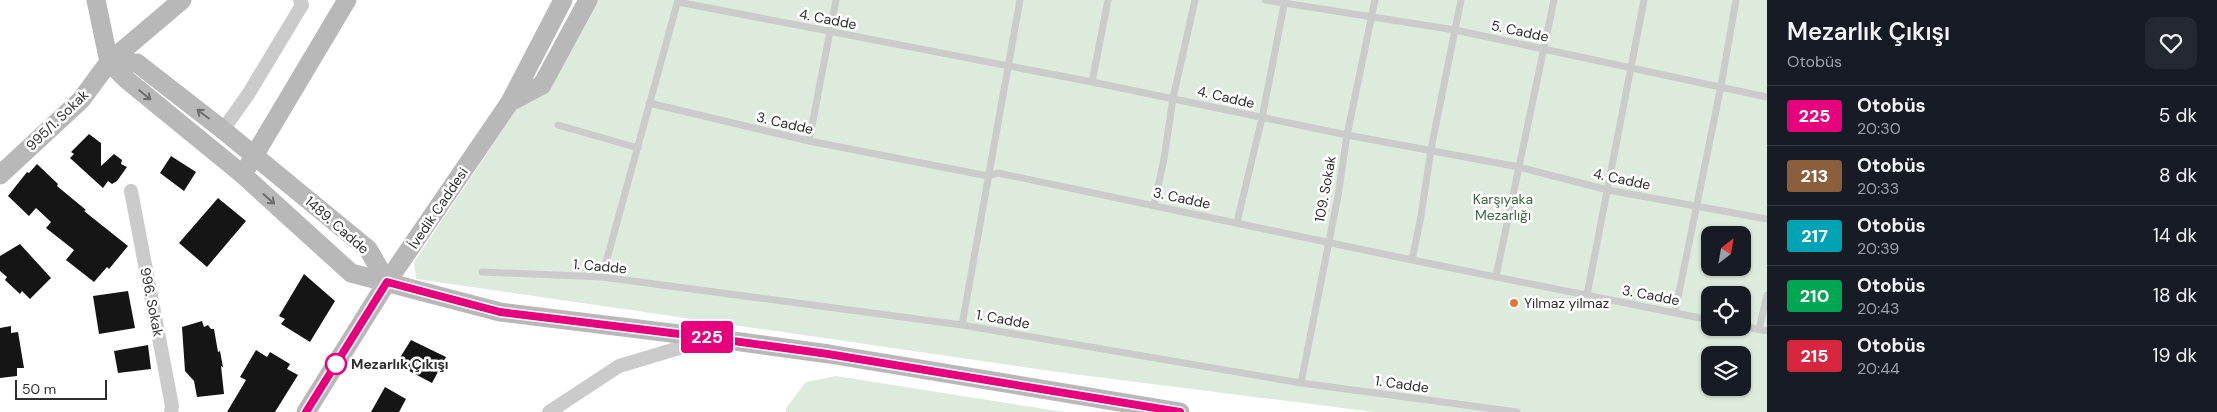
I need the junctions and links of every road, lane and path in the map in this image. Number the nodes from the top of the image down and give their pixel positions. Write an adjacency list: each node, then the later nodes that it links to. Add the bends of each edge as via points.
1 (96, 0): 23 (street)
2 (182, 0): 23 (street, 995/1. Sokak)
3 (300, 0): 34 (street, via 302,5)
4 (347, 0): 39 (street)
5 (563, 0): 30 (street, İvedik Caddesi)
6 (588, 0): 30 (street, via 542,86)
7 (836, 0): 21 (lane)
8 (1020, 0): 24 (lane)
9 (1108, 0): 26 (lane)
10 (1195, 0): 29 (lane)
11 (1265, 0): 18 (lane, 5. Cadde)
12 (1375, 0): 19 (lane, 109. Sokak)
13 (1461, 0): 20 (lane)
14 (1554, 0): 22 (lane)
15 (1644, 0): 25 (lane)
16 (1736, 0): 27 (lane)
17 (678, 1): 21 (lane, 4. Cadde); 31 (lane)
18 (1285, 2): 19 (lane, 5. Cadde); 32 (lane)
19 (1372, 16): 20 (lane, 5. Cadde); 35 (lane, 109. Sokak)
20 (1455, 30): 22 (lane, 5. Cadde); 38 (lane)
21 (830, 33): 24 (lane, 4. Cadde); 36 (lane)
22 (1545, 50): 25 (lane, 5. Cadde); 40 (lane)
23 (109, 62): 34 (street, 1489. Cadde, one-way to 23, via 137,63); 41 (street, 995/1. Sokak, via 81,100); 42 (street, 1489. Cadde, one-way to 42)
24 (1007, 66): 26 (lane, 4. Cadde); 43 (lane)
25 (1632, 66): 27 (lane, 5. Cadde); 44 (lane)
26 (1092, 82): 29 (lane, 4. Cadde)
27 (1721, 86): 28 (lane, 5. Cadde); 47 (lane)
28 (1767, 96)
29 (1173, 98): 32 (lane, 4. Cadde); 46 (lane)
30 (510, 102): 55 (street, İvedik Caddesi)
31 (649, 103): 36 (lane, 3. Cadde); 37 (lane)
32 (1262, 118): 35 (lane, 4. Cadde); 49 (lane)
33 (558, 125): 37 (lane)
34 (223, 130): 39 (street, 1489. Cadde)
35 (1347, 135): 38 (lane, 4. Cadde); 50 (lane, 109. Sokak)
36 (809, 141): 43 (lane, 3. Cadde)
37 (638, 148): 54 (lane)
38 (1431, 149): 40 (lane, 4. Cadde); 51 (lane)
39 (255, 156): 42 (street); 55 (street, 1489. Cadde, via 368,249)
40 (1519, 167): 44 (lane, 4. Cadde); 53 (lane)
41 (0, 174)
42 (242, 174): 55 (street, 1489. Cadde, one-way to 55, via 351,273)
43 (988, 176): 46 (lane, 3. Cadde, via 998,173); 60 (lane)
44 (1608, 190): 47 (lane, 4. Cadde); 56 (lane)
45 (131, 191): 67 (street, 996. Sokak)
46 (1154, 205): 49 (lane, 3. Cadde)
47 (1698, 207): 48 (lane, 4. Cadde); 58 (lane)
48 (1767, 219)
49 (1237, 222): 50 (lane, 3. Cadde)
50 (1328, 242): 51 (lane, 3. Cadde); 65 (lane, 109. Sokak)
51 (1412, 260): 53 (lane, 3. Cadde)
52 (482, 272): 54 (lane, 1. Cadde)
53 (1496, 276): 56 (lane, 3. Cadde)
54 (602, 277): 60 (lane, 1. Cadde)
55 (387, 282): 64 (street, via 500,312); 68 (street, İvedik Caddesi)
56 (1587, 295): 58 (lane, 3. Cadde)
57 (1767, 295): 62 (lane)
58 (1675, 312): 59 (lane, 3. Cadde)
59 (1701, 318)
60 (962, 325): 65 (lane, 1. Cadde)
61 (1751, 328): 62 (lane)
62 (1759, 330): 63 (lane)
63 (1767, 331)
64 (712, 338): 66 (street, via 619,366); 69 (street)
65 (1301, 382): 70 (lane, 1. Cadde)
66 (554, 410)
67 (171, 412)
68 (306, 412)
69 (1180, 412)
70 (1517, 412)

